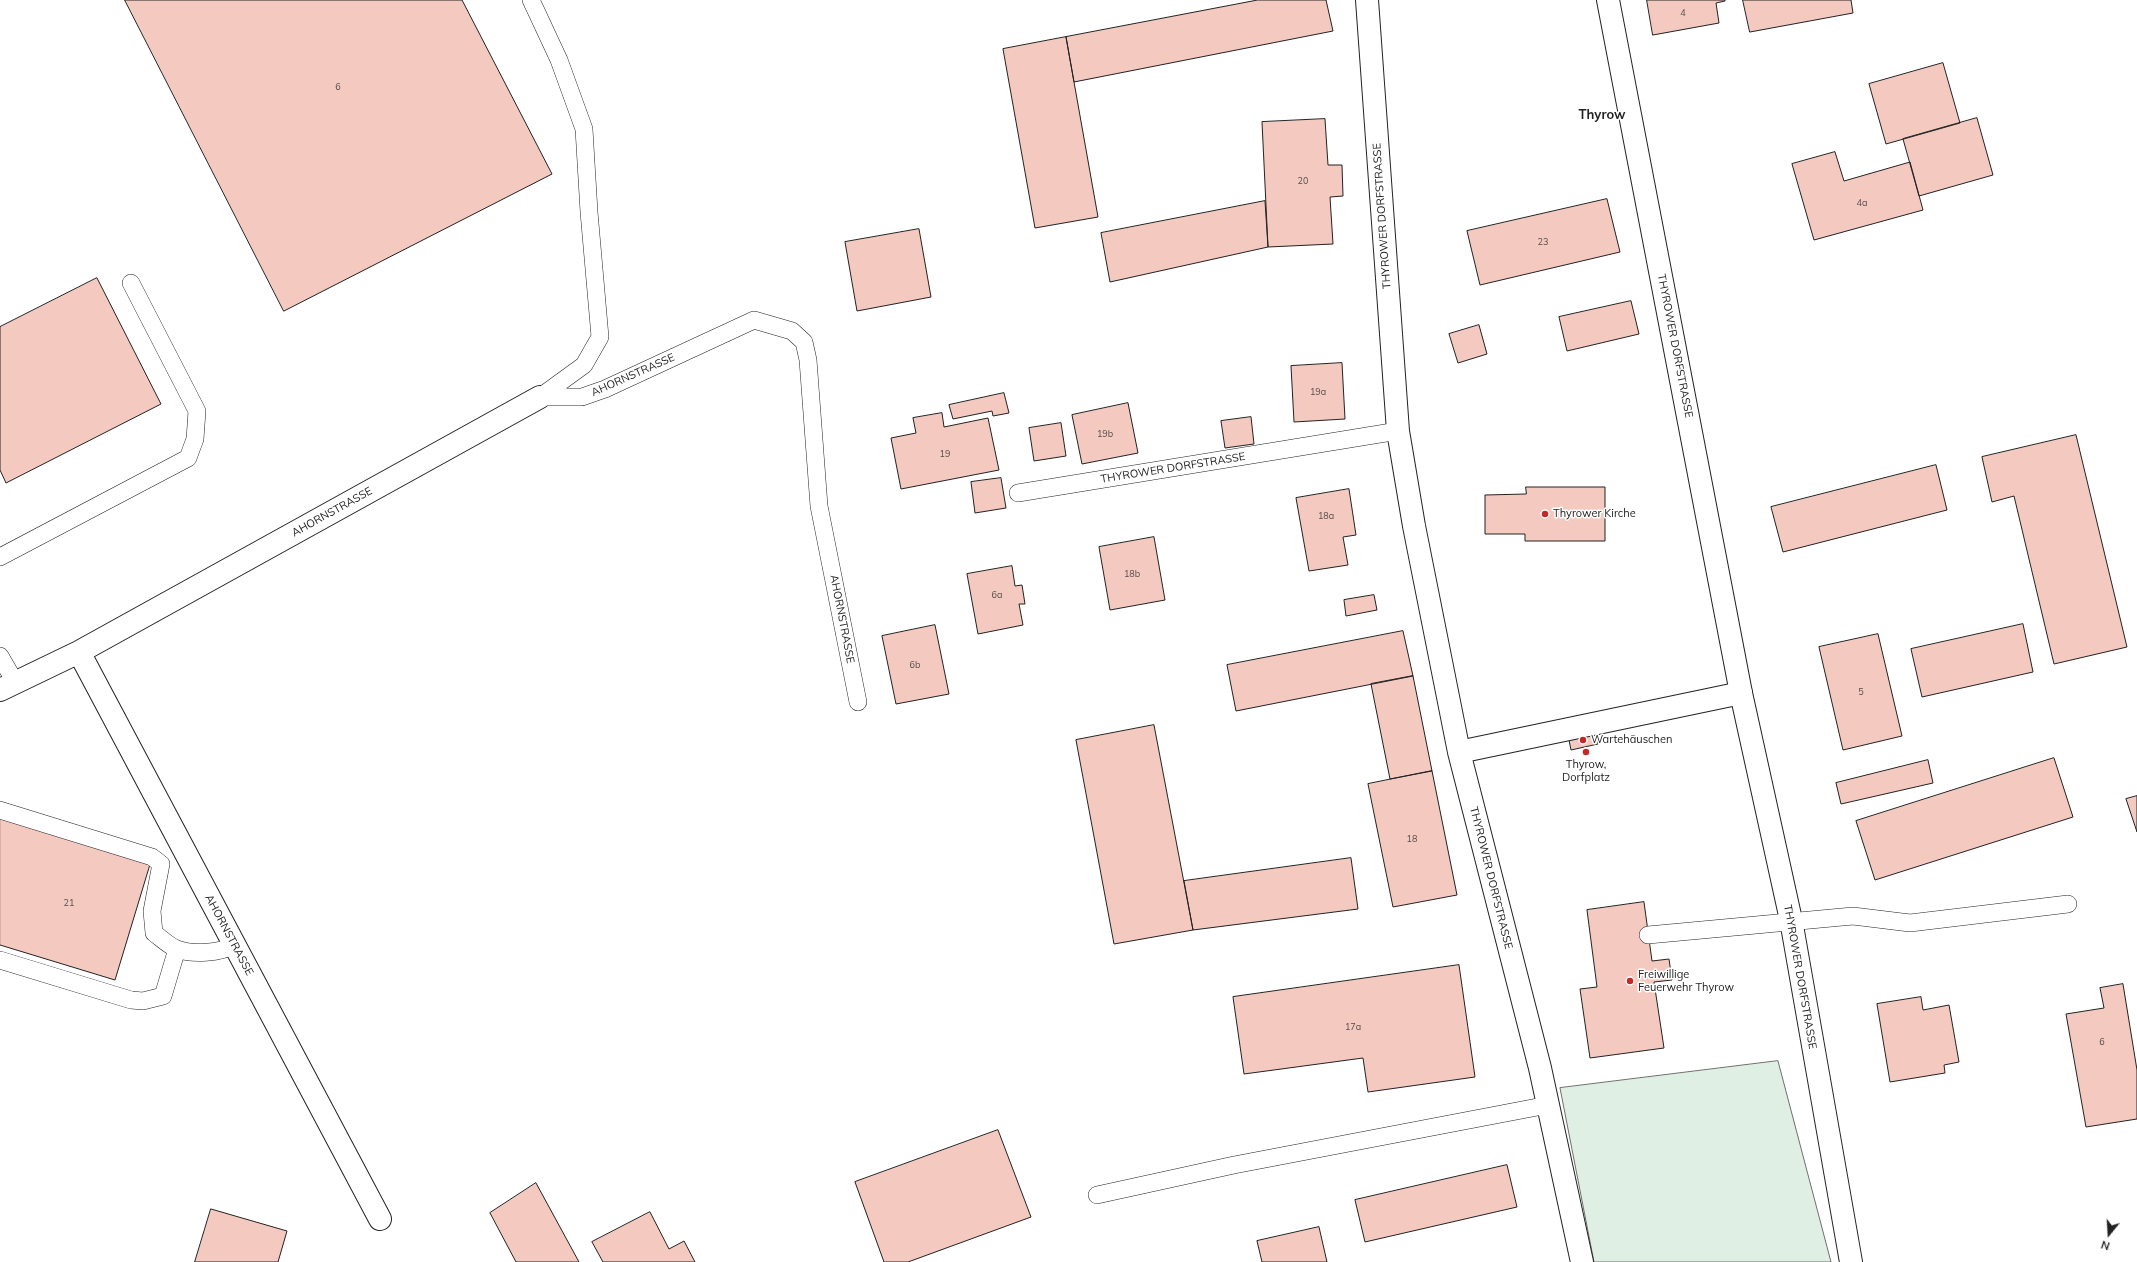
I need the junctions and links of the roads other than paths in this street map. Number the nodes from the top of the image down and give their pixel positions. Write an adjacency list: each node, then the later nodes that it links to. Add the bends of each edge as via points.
1 (531, 0): 5 (lane, via 559,60 584,129 600,337 584,365)
2 (1367, 0): 6 (street, THYROWER DORFSTRASSE)
3 (1608, 0): 12 (street, THYROWER DORFSTRASSE)
4 (131, 283): 8 (lane, via 197,411 195,439 188,458)
5 (540, 397): 9 (street, AHORNSTRASSE); 13 (lane, AHORNSTRASSE, via 582,397 605,389 754,320 792,331 804,342 808,360 819,506)
6 (1398, 431): 7 (lane, THYROWER DORFSTRASSE); 14 (street, THYROWER DORFSTRASSE, via 1414,526)
7 (1018, 493)
8 (0, 557)
9 (79, 652): 11 (street, AHORNSTRASSE); 19 (street, AHORNSTRASSE)
10 (0, 656): 11 (lane)
11 (8, 686)
12 (1741, 693): 14 (street); 17 (street, THYROWER DORFSTRASSE)
13 (858, 702)
14 (1459, 752): 22 (street, THYROWER DORFSTRASSE)
15 (0, 810): 20 (lane, via 152,857 161,864 152,911 154,933)
16 (2068, 904): 17 (lane, via 1910,923 1853,916)
17 (1791, 920): 18 (lane); 26 (street, THYROWER DORFSTRASSE)
18 (1648, 935)
19 (234, 945): 20 (lane, via 225,950 208,953); 24 (street, AHORNSTRASSE)
20 (177, 949): 21 (lane, via 163,996 143,1001 131,1000)
21 (0, 960)
22 (1548, 1105): 23 (lane, via 1234,1165); 25 (street, THYROWER DORFSTRASSE)
23 (1097, 1195)
24 (380, 1219)
25 (1582, 1262)
26 (1851, 1262)

